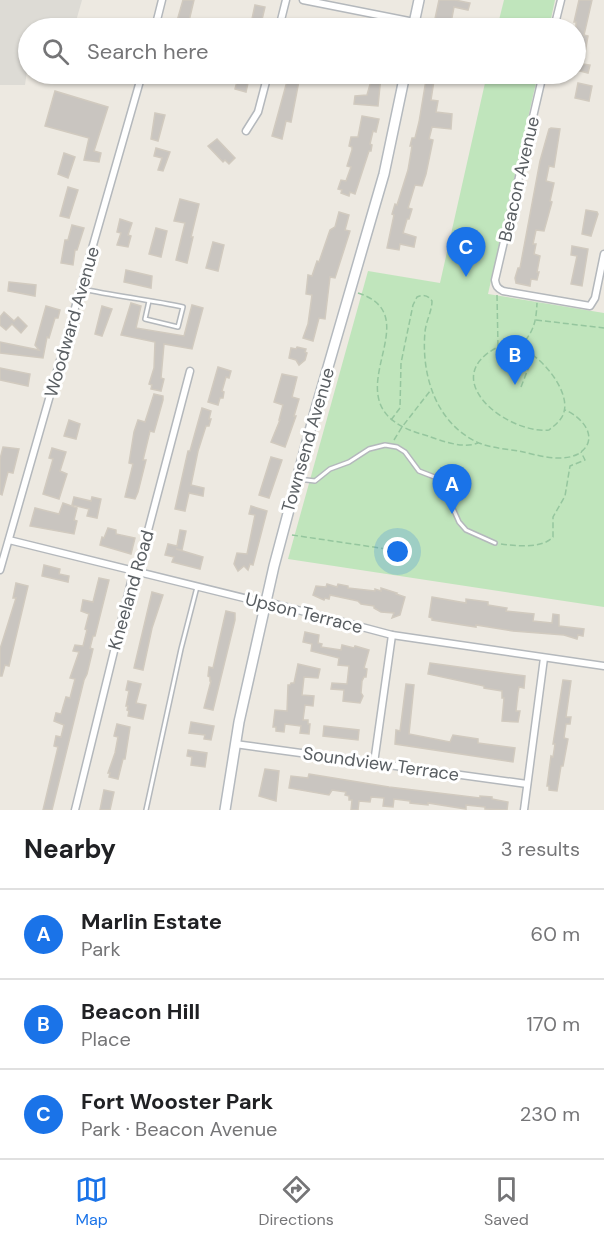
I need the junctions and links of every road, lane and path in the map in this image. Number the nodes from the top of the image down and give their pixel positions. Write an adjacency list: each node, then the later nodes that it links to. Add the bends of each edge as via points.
1 (162, 0): 6 (street)
2 (285, 0): 7 (street)
3 (303, 0): 8 (street)
4 (418, 0): 9 (main road)
5 (561, 0): 10 (street)
6 (158, 18)
7 (281, 18)
8 (383, 18)
9 (415, 18)
10 (556, 18)
11 (139, 84): 18 (street, Woodward Avenue)
12 (265, 84): 15 (street, via 258,112)
13 (403, 84): 19 (main road, Townsend Avenue, via 387,161)
14 (541, 84): 17 (street, Beacon Avenue)
15 (246, 131)
16 (604, 254): 20 (street, via 590,306)
17 (496, 287): 20 (street); 24 (path)
18 (82, 289): 21 (lane); 38 (street, Woodward Avenue)
19 (350, 291): 31 (path, via 372,300 387,316 377,382 380,404); 36 (main road, Townsend Avenue)
20 (537, 296): 22 (path)
21 (149, 301): 21 (lane, via 183,307 178,327 145,319)
22 (536, 320): 23 (path); 25 (path)
23 (604, 328)
24 (498, 347): 25 (path); 30 (path, via 476,368 474,385 490,410 516,423 544,430 555,425)
25 (520, 348): 26 (path)
26 (533, 355): 28 (path); 30 (path, via 552,374)
27 (190, 371): 42 (street, Kneeland Road)
28 (521, 387)
29 (431, 390): 31 (path, via 424,347 432,301 422,295 413,305 401,363 400,408); 32 (path); 33 (path, via 448,420)
30 (565, 410): 35 (path, via 575,414 586,427 588,439)
31 (391, 420): 32 (path)
32 (402, 427): 33 (path, via 456,444); 34 (path)
33 (478, 442): 35 (path, via 557,458)
34 (391, 445): 36 (lane, via 369,449 315,481); 39 (lane, via 405,452 419,471 437,478 466,530)
35 (581, 452): 39 (path, via 585,460 568,470 565,496 553,517 553,537 548,543)
36 (297, 478): 37 (main road, Townsend Avenue)
37 (282, 534): 40 (path); 44 (main road, Townsend Avenue)
38 (9, 540): 41 (street, Woodward Avenue); 42 (street, Upson Terrace)
39 (495, 543)
40 (407, 552)
41 (0, 570)
42 (135, 571): 43 (street, Upson Terrace); 51 (street, Kneeland Road)
43 (197, 586): 44 (street, Upson Terrace); 52 (lane)
44 (265, 603): 45 (street, Upson Terrace); 48 (main road, Townsend Avenue)
45 (392, 635): 46 (street, Upson Terrace); 49 (street)
46 (544, 658): 47 (street, Upson Terrace); 50 (street)
47 (604, 666)
48 (236, 744): 49 (street, Soundview Terrace); 53 (main road, Townsend Avenue)
49 (374, 763): 50 (street, Soundview Terrace)
50 (527, 784): 54 (street)
51 (75, 810)
52 (146, 810)
53 (225, 810)
54 (524, 810)

